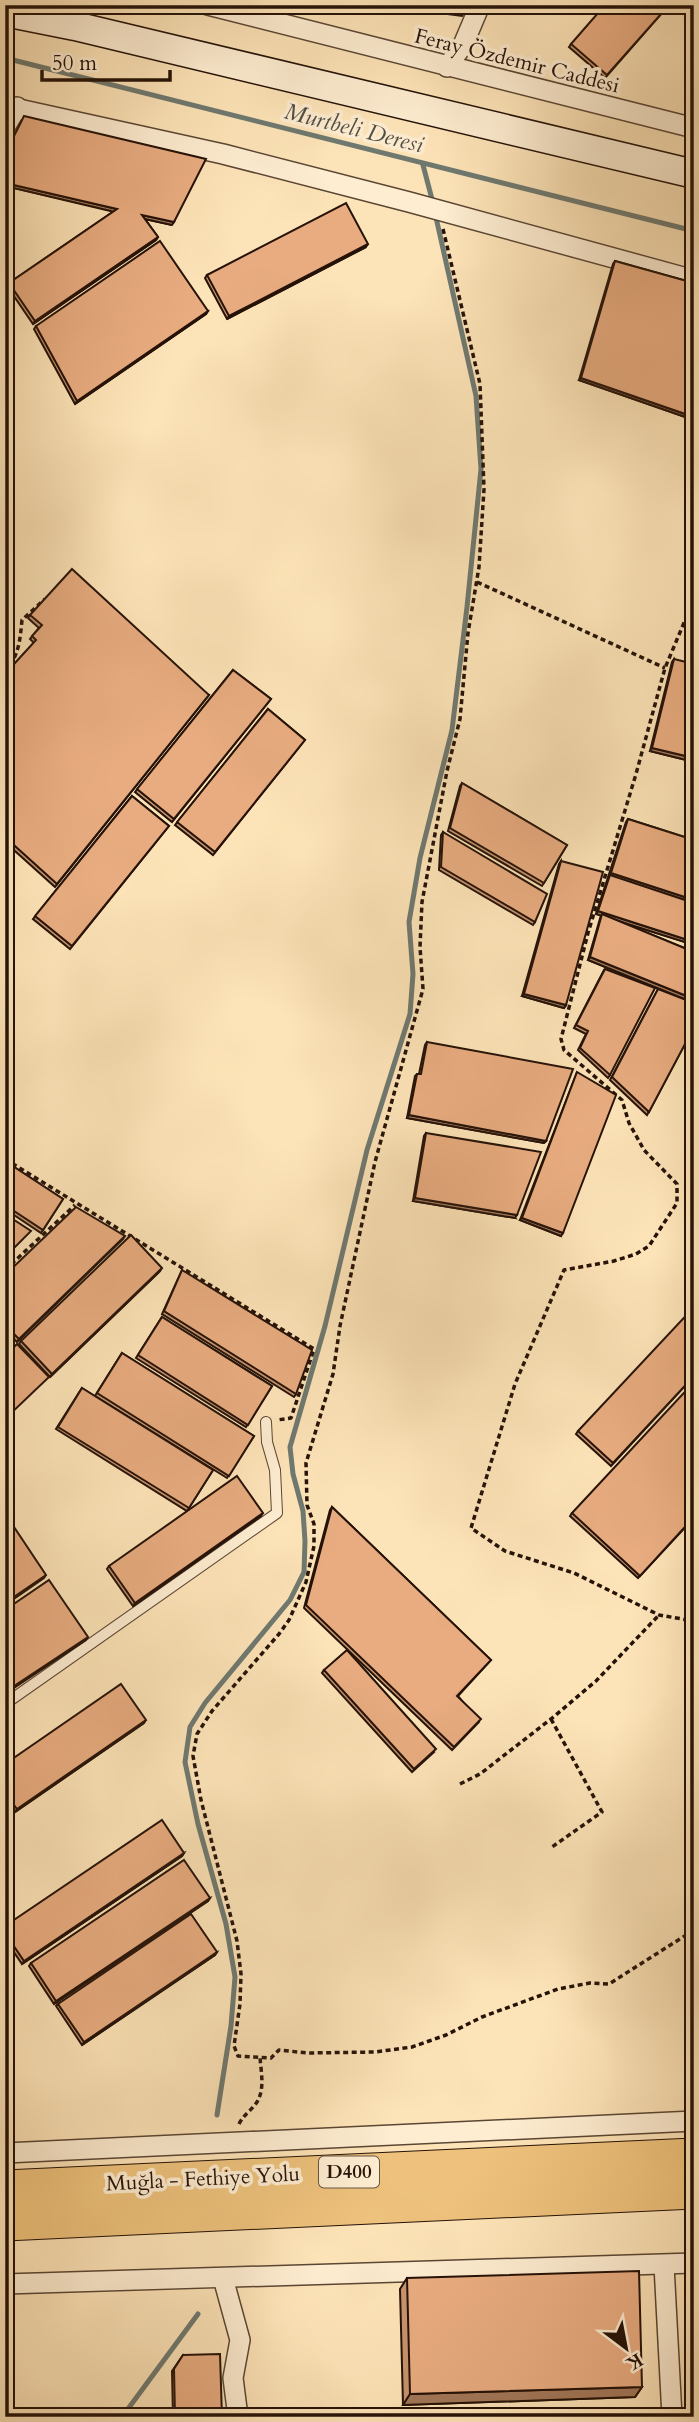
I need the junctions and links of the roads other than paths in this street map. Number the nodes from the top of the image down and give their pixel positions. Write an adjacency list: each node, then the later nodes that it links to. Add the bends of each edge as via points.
1 (208, 5): 4 (street, Feray Özdemir Caddesi)
2 (480, 5): 4 (street)
3 (5, 12): 8 (street)
4 (447, 67): 7 (street, Feray Özdemir Caddesi)
5 (11, 106): 6 (street); 9 (street, via 223,154)
6 (5, 127)
7 (694, 128)
8 (694, 174)
9 (694, 280)
10 (266, 1422): 11 (lane, via 277,1513)
11 (5, 1703)
12 (694, 2121): 15 (street, via 236,2143)
13 (5, 2154): 15 (street)
14 (694, 2157): 15 (highway, Muğla - Fethiye Yolu / D400)
15 (105, 2166): 16 (highway, Muğla - Fethiye Yolu / D400)
16 (5, 2189)
17 (694, 2190): 18 (highway, Muğla - Fethiye Yolu / D400)
18 (5, 2222)
19 (694, 2263): 20 (street)
20 (664, 2265): 21 (street); 24 (street)
21 (223, 2278): 22 (street); 23 (street, via 240,2340 233,2378)
22 (5, 2284)
23 (238, 2417)
24 (672, 2417)

